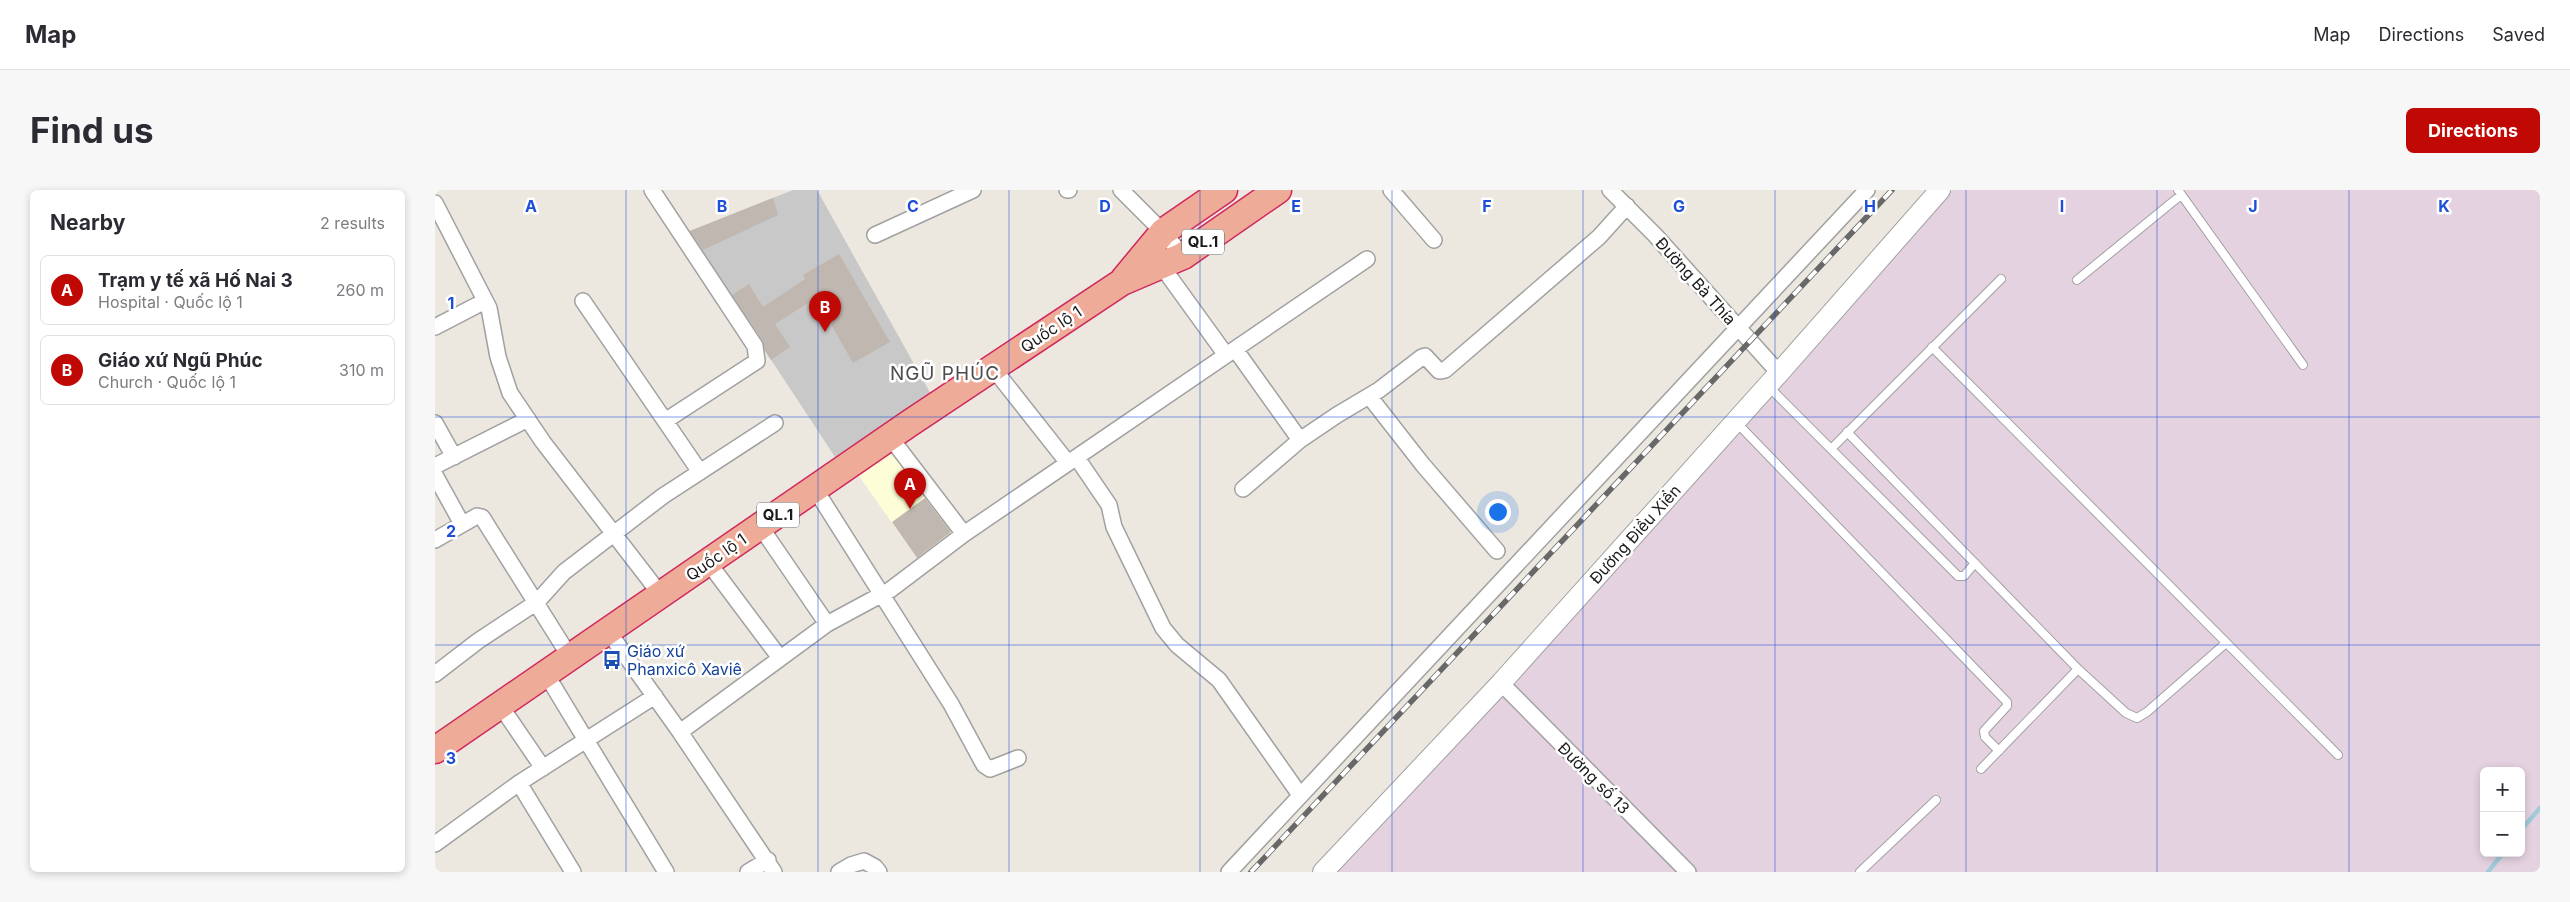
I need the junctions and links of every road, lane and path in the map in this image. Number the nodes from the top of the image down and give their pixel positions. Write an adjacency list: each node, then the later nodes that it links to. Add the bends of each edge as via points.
1 (652, 190): 30 (street, via 755,346 757,361)
2 (973, 190): 13 (street)
3 (1121, 190): 15 (street)
4 (1224, 190): 15 (highway, Quốc lộ 1 / QL.1)
5 (1278, 190): 15 (highway, Quốc lộ 1 / QL.1)
6 (1391, 190): 14 (street)
7 (1610, 190): 12 (street, Đường Bà Thía)
8 (1867, 190): 22 (street)
9 (1940, 190): 27 (street, Đường Điều Xiển)
10 (2179, 192): 18 (lane); 25 (lane)
11 (435, 203): 19 (street)
12 (1627, 206): 22 (street, Đường Bà Thía); 28 (street, via 1599,237 1445,370 1439,371 1425,356 1422,357)
13 (875, 235)
14 (1434, 240)
15 (1164, 250): 24 (street); 26 (highway, Quốc lộ 1 / QL.1)
16 (1367, 259): 24 (street)
17 (2001, 279): 23 (lane)
18 (2077, 280)
19 (485, 301): 21 (street); 29 (street, via 510,393)
20 (583, 301): 30 (street)
21 (435, 327)
22 (1738, 328): 27 (street, Đường Bà Thía); 76 (street)
23 (1932, 347): 34 (lane); 58 (lane)
24 (1230, 352): 36 (street); 39 (street)
25 (2303, 365)
26 (993, 368): 35 (highway, Quốc lộ 1 / QL.1); 39 (street)
27 (1773, 380): 31 (street, Đường Điều Xiển); 37 (lane)
28 (1369, 396): 36 (street); 50 (street, via 1423,466)
29 (527, 419): 38 (street); 47 (street)
30 (665, 421): 41 (street)
31 (1735, 422): 64 (street, Đường Điều Xiển); 70 (lane, via 2007,702 1984,731 1985,737)
32 (775, 423): 41 (street)
33 (436, 427): 38 (street)
34 (1847, 432): 37 (lane); 52 (lane)
35 (890, 437): 43 (highway, Quốc lộ 1 / QL.1); 48 (street)
36 (1301, 440): 44 (street)
37 (1832, 448): 52 (lane, via 1958,576 1963,576)
38 (453, 457): 40 (street)
39 (1072, 460): 48 (street); 76 (street, via 1109,505 1113,527 1163,628 1177,645 1219,680)
40 (435, 466)
41 (700, 472): 47 (street)
42 (435, 475): 45 (street)
43 (815, 489): 46 (highway, Quốc lộ 1 / QL.1); 53 (street)
44 (1243, 489)
45 (462, 524): 49 (street); 55 (street, via 477,516 482,517)
46 (761, 526): 51 (highway, Quốc lộ 1 / QL.1); 56 (street)
47 (613, 534): 54 (street); 55 (street, via 564,572)
48 (964, 534): 53 (street)
49 (435, 540)
50 (1497, 551)
51 (709, 562): 54 (highway, Quốc lộ 1 / QL.1); 60 (street)
52 (1975, 563): 61 (lane)
53 (880, 594): 56 (street); 72 (street, via 951,704 984,765 990,769)
54 (661, 595): 57 (highway, Quốc lộ 1 / QL.1)
55 (537, 602): 59 (street); 62 (street)
56 (827, 624): 60 (street)
57 (608, 631): 59 (highway, Quốc lộ 1 / QL.1); 65 (street)
58 (2226, 643): 61 (lane, via 2137,718 2126,713); 71 (lane)
59 (570, 657): 63 (highway, Quốc lộ 1 / QL.1)
60 (779, 658): 67 (street)
61 (2078, 669): 70 (lane)
62 (435, 674)
63 (546, 674): 66 (highway, Quốc lộ 1 / QL.1); 68 (street)
64 (1501, 683): 86 (street, Đường Điều Xiển); 87 (street, Đường số 13)
65 (655, 696): 67 (street); 68 (street)
66 (500, 706): 69 (highway, Quốc lộ 1 / QL.1); 73 (street)
67 (680, 732): 79 (street)
68 (588, 741): 73 (street); 81 (street)
69 (435, 750)
70 (1999, 751): 74 (lane)
71 (2338, 755)
72 (1018, 758)
73 (543, 768): 75 (street)
74 (1981, 769)
75 (519, 783): 78 (street); 80 (street)
76 (1300, 796): 85 (street)
77 (1936, 800): 88 (lane)
78 (435, 844)
79 (771, 866): 82 (street)
80 (573, 872)
81 (666, 872)
82 (748, 872)
83 (839, 872): 84 (street, via 864,862)
84 (879, 872)
85 (1229, 872)
86 (1323, 872)
87 (1688, 872)
88 (1860, 872)

